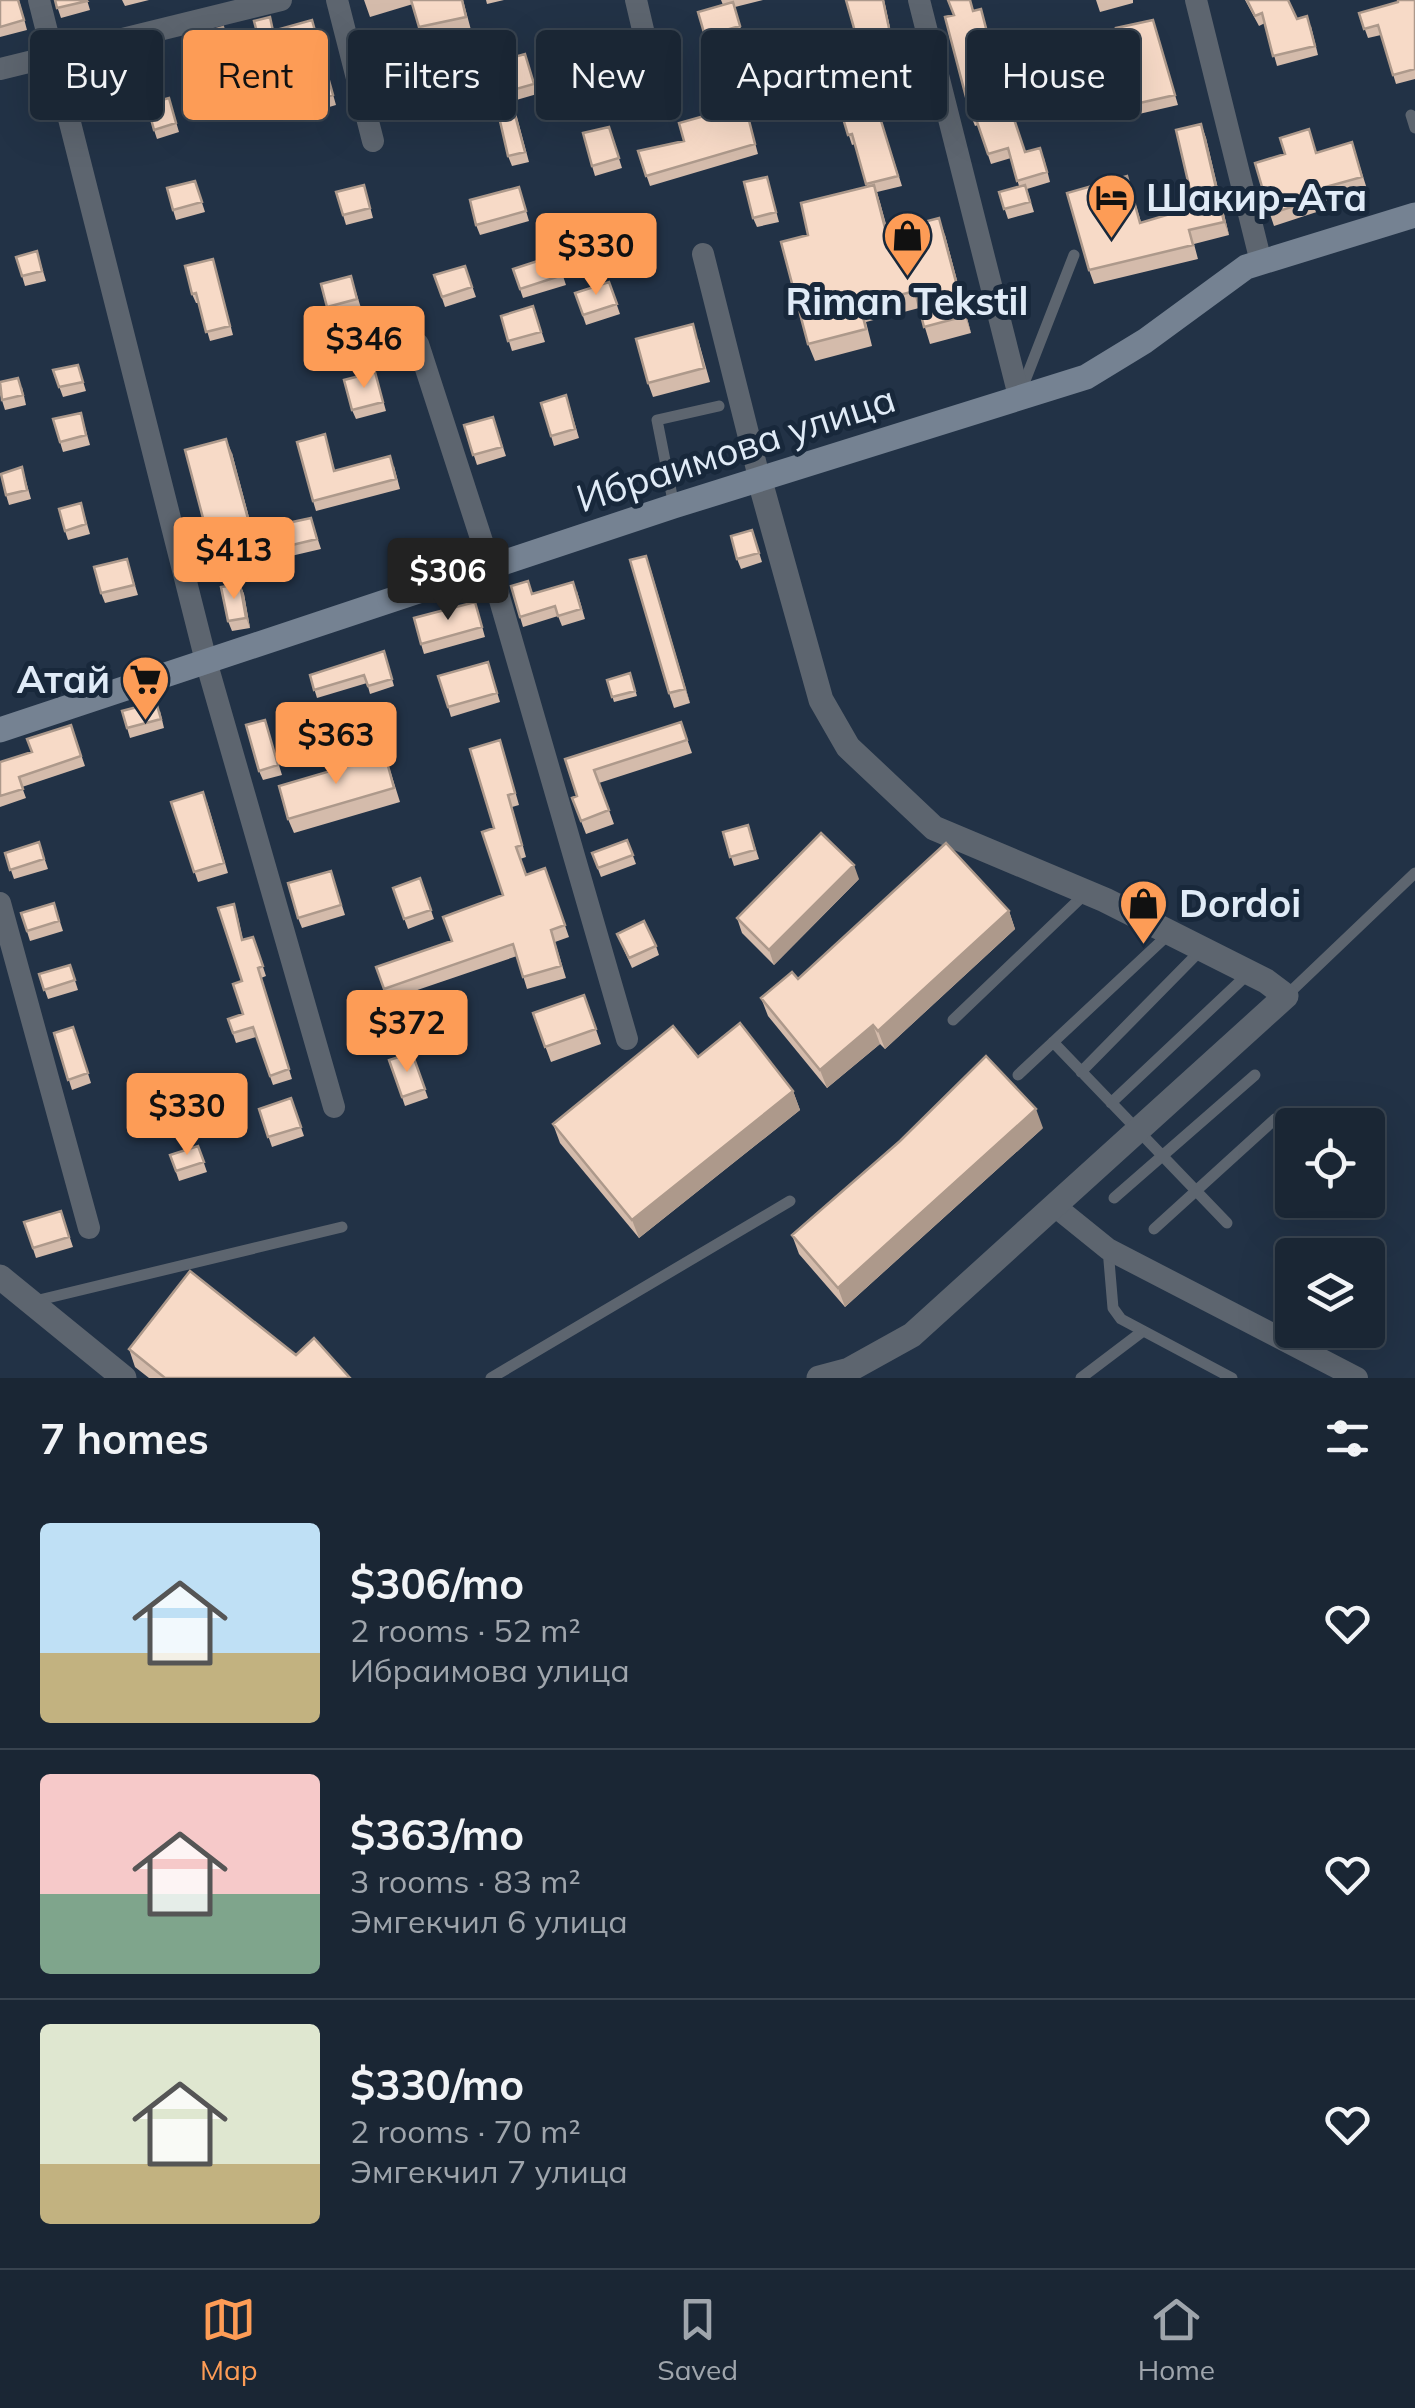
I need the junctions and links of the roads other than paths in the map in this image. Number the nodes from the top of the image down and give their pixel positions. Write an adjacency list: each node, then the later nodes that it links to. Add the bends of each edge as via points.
1 (38, 0): 7 (street)
2 (281, 0): 8 (street)
3 (337, 0): 15 (street)
4 (636, 0): 9 (street)
5 (918, 0): 21 (street)
6 (1196, 0): 19 (street)
7 (46, 30)
8 (162, 30)
9 (643, 30)
10 (30, 62): 11 (street)
11 (0, 69)
12 (1411, 115): 14 (lane)
13 (70, 120): 26 (street)
14 (1415, 128)
15 (373, 140)
16 (1415, 215): 19 (main road, Ибраимова улица)
17 (703, 254): 23 (street)
18 (1074, 255): 21 (lane)
19 (1261, 262): 21 (main road, Ибраимова улица, via 1086,376)
20 (373, 350): 25 (street, via 418,344)
21 (1019, 396): 23 (main road, Ибраимова улица)
22 (719, 406): 24 (lane, via 657,420)
23 (760, 481): 24 (main road, Ибраимова улица); 29 (street, via 821,700 848,747 934,828)
24 (674, 506): 25 (main road, Ибраимова улица)
25 (491, 569): 26 (main road, Ибраимова улица); 36 (street)
26 (206, 661): 27 (main road, Ибраимова улица); 42 (street)
27 (0, 730)
28 (1415, 873): 34 (lane)
29 (1087, 892): 31 (street); 35 (lane)
30 (0, 903): 52 (street)
31 (1170, 933): 32 (street); 37 (lane)
32 (1203, 949): 33 (street); 38 (lane)
33 (1248, 972): 34 (street); 41 (lane)
34 (1286, 996): 44 (street)
35 (953, 1020)
36 (627, 1039)
37 (1053, 1042): 38 (lane); 39 (lane)
38 (1082, 1072): 41 (lane)
39 (1018, 1075)
40 (1255, 1075): 45 (lane)
41 (1110, 1103): 44 (lane)
42 (334, 1107)
43 (1275, 1121): 46 (lane)
44 (1138, 1132): 45 (lane); 49 (street)
45 (1161, 1156): 46 (lane); 47 (lane)
46 (1195, 1191): 50 (lane); 53 (lane)
47 (1114, 1198)
48 (790, 1200): 60 (lane)
49 (1056, 1207): 54 (street); 58 (street, via 912,1334)
50 (1227, 1224)
51 (342, 1226): 56 (lane)
52 (89, 1228)
53 (1154, 1229)
54 (1108, 1248): 57 (lane, via 1113,1308); 64 (street)
55 (0, 1277): 56 (street)
56 (31, 1302): 59 (street)
57 (1143, 1331): 62 (lane); 63 (lane)
58 (852, 1374): 61 (street)
59 (124, 1378)
60 (490, 1378)
61 (820, 1378)
62 (1081, 1378)
63 (1232, 1378)
64 (1357, 1378)

